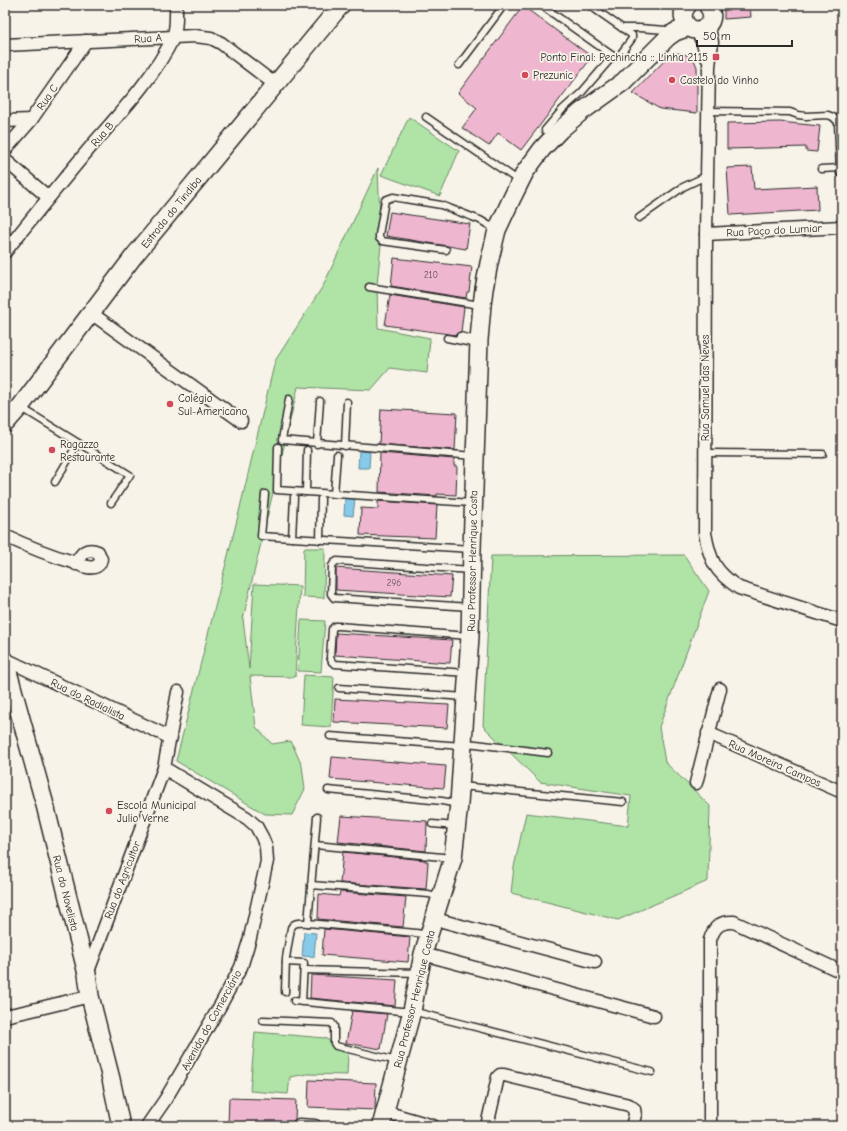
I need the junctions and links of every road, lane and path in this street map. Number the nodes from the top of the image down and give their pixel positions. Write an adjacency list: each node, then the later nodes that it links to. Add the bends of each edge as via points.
1 (176, 5): 11 (street, Rua B)
2 (341, 5): 17 (street, Estrada do Tindiba)
3 (504, 5): 16 (lane)
4 (541, 5): 15 (lane)
5 (589, 5): 9 (lane)
6 (660, 5): 7 (lane)
7 (686, 7): 8 (street, via 683,14 685,23); 10 (street, Rua Professor Henrique Costa)
8 (703, 17): 14 (street, Rua Professor Henrique Costa, via 675,32); 18 (street, Rua Samuel das Neves, via 712,42)
9 (622, 28): 10 (lane); 15 (lane, via 632,35 632,38 619,56)
10 (666, 30): 14 (street, Rua Professor Henrique Costa)
11 (173, 37): 12 (street, Rua A); 17 (street, Rua A, via 211,38); 29 (street, Rua B, via 160,61 133,97)
12 (86, 41): 13 (street, Rua A); 20 (street, Rua C)
13 (5, 45)
14 (653, 51): 28 (street, Rua Professor Henrique Costa, via 623,82 560,130 542,149)
15 (613, 56): 22 (lane)
16 (459, 64)
17 (276, 85): 38 (street, Estrada do Tindiba, via 134,256)
18 (708, 111): 26 (lane, via 790,112 806,116 833,117 838,122); 27 (street, Rua Samuel das Neves)
19 (426, 117): 28 (lane)
20 (31, 120): 21 (street); 23 (street, Rua C)
21 (5, 121)
22 (545, 130)
23 (5, 150)
24 (5, 160): 29 (street)
25 (822, 169): 26 (lane)
26 (841, 170)
27 (706, 176): 30 (lane, via 683,186); 33 (street, Rua Samuel das Neves)
28 (520, 181): 32 (street, Rua Professor Henrique Costa)
29 (48, 197): 35 (street, Rua B)
30 (639, 218)
31 (842, 227): 33 (street, Rua Paço do Lumiar)
32 (497, 230): 34 (lane, via 480,220 441,205 393,197 385,200 378,235 382,241); 37 (street, Rua Professor Henrique Costa)
33 (706, 234): 53 (street, Rua Samuel das Neves)
34 (446, 250)
35 (5, 252)
36 (369, 287): 37 (lane)
37 (482, 305): 41 (street, Rua Professor Henrique Costa)
38 (91, 313): 45 (street, Estrada do Tindiba); 46 (street)
39 (460, 336): 41 (lane)
40 (447, 338): 41 (lane)
41 (479, 342): 56 (street, Rua Professor Henrique Costa)
42 (289, 399): 49 (lane, via 282,440)
43 (320, 401): 49 (lane)
44 (347, 402): 50 (lane)
45 (20, 407): 47 (street, Estrada do Tindiba); 48 (lane)
46 (241, 422)
47 (5, 424)
48 (78, 443): 57 (lane); 63 (lane, via 130,475)
49 (317, 444): 50 (lane)
50 (345, 446): 56 (lane)
51 (278, 447): 58 (lane, via 277,490)
52 (307, 450): 58 (lane)
53 (705, 453): 54 (lane); 72 (street, Rua Samuel das Neves, via 705,533 708,550 715,566 726,580 739,588)
54 (823, 454)
55 (337, 455): 60 (lane)
56 (475, 456): 64 (street, Rua Professor Henrique Costa)
57 (55, 482)
58 (306, 492): 60 (lane)
59 (265, 494): 66 (lane, via 261,536)
60 (334, 494): 64 (lane)
61 (294, 497): 66 (lane)
62 (322, 499): 67 (lane)
63 (111, 503)
64 (474, 503): 68 (street, Rua Professor Henrique Costa)
65 (5, 536): 69 (street)
66 (292, 538): 67 (lane)
67 (320, 540): 68 (lane)
68 (472, 549): 70 (street, Rua Professor Henrique Costa)
69 (76, 564)
70 (472, 570): 71 (street, Rua Professor Henrique Costa); 71 (lane, via 337,561 332,566 331,594 334,598)
71 (471, 607): 73 (street, Rua Professor Henrique Costa)
72 (842, 621)
73 (470, 636): 75 (street, Rua Professor Henrique Costa); 75 (lane, via 335,626 332,629 330,650 330,657 335,664)
74 (5, 660): 82 (street, Rua do Radialista); 108 (street, Rua do Novelista, via 45,805)
75 (468, 673): 79 (street, Rua Professor Henrique Costa)
76 (339, 688): 79 (lane)
77 (720, 689): 80 (street)
78 (178, 692): 82 (street, Rua do Agricultor)
79 (466, 698): 83 (street, Rua Professor Henrique Costa)
80 (708, 733): 86 (street); 89 (street, Rua Moreira Campos)
81 (330, 736): 83 (lane)
82 (170, 738): 85 (street, Rua do Agricultor)
83 (463, 745): 84 (lane, via 476,744); 87 (street, Rua Professor Henrique Costa)
84 (548, 754)
85 (164, 768): 108 (street, Rua do Agricultor); 123 (street, Avenida do Comerciário, via 256,826 266,847 268,861 241,967 169,1094)
86 (696, 783)
87 (460, 786): 90 (lane); 91 (street, Rua Professor Henrique Costa)
88 (328, 790): 91 (lane)
89 (842, 792)
90 (623, 802)
91 (459, 804): 94 (street, Rua Professor Henrique Costa)
92 (317, 817): 95 (lane)
93 (432, 824): 94 (lane)
94 (456, 826): 96 (street, Rua Professor Henrique Costa)
95 (315, 845): 96 (lane); 97 (lane)
96 (453, 858): 98 (street, Rua Professor Henrique Costa)
97 (312, 885): 98 (lane); 100 (lane)
98 (441, 897): 99 (street, Rua Professor Henrique Costa)
99 (435, 919): 101 (street, Rua Professor Henrique Costa); 104 (street)
100 (308, 923): 101 (lane); 103 (lane, via 292,925)
101 (428, 936): 102 (street, Rua Professor Henrique Costa)
102 (423, 954): 107 (street, Rua Professor Henrique Costa); 115 (street)
103 (286, 962): 105 (lane, via 304,963); 109 (lane)
104 (595, 962)
105 (304, 970): 107 (lane); 112 (lane)
106 (842, 972): 121 (street, via 734,922 727,921 712,931 709,1088)
107 (420, 973): 113 (street, Rua Professor Henrique Costa)
108 (87, 974): 110 (street, Rua do Novelista)
109 (285, 992)
110 (90, 996): 114 (street); 122 (street, Rua do Novelista)
111 (294, 1001): 112 (lane)
112 (302, 1002): 113 (lane)
113 (412, 1011): 117 (street, Rua Professor Henrique Costa); 118 (lane)
114 (5, 1016)
115 (654, 1016)
116 (263, 1020): 117 (lane, via 332,1023 336,1046)
117 (398, 1062): 119 (street, Rua Professor Henrique Costa)
118 (652, 1072)
119 (383, 1119): 125 (street)
120 (299, 1125): 124 (street)
121 (712, 1125)
122 (121, 1126)
123 (147, 1126)
124 (314, 1126)
125 (433, 1126)
126 (487, 1126): 127 (street, via 498,1077 504,1075 629,1104 635,1115)
127 (632, 1126)

